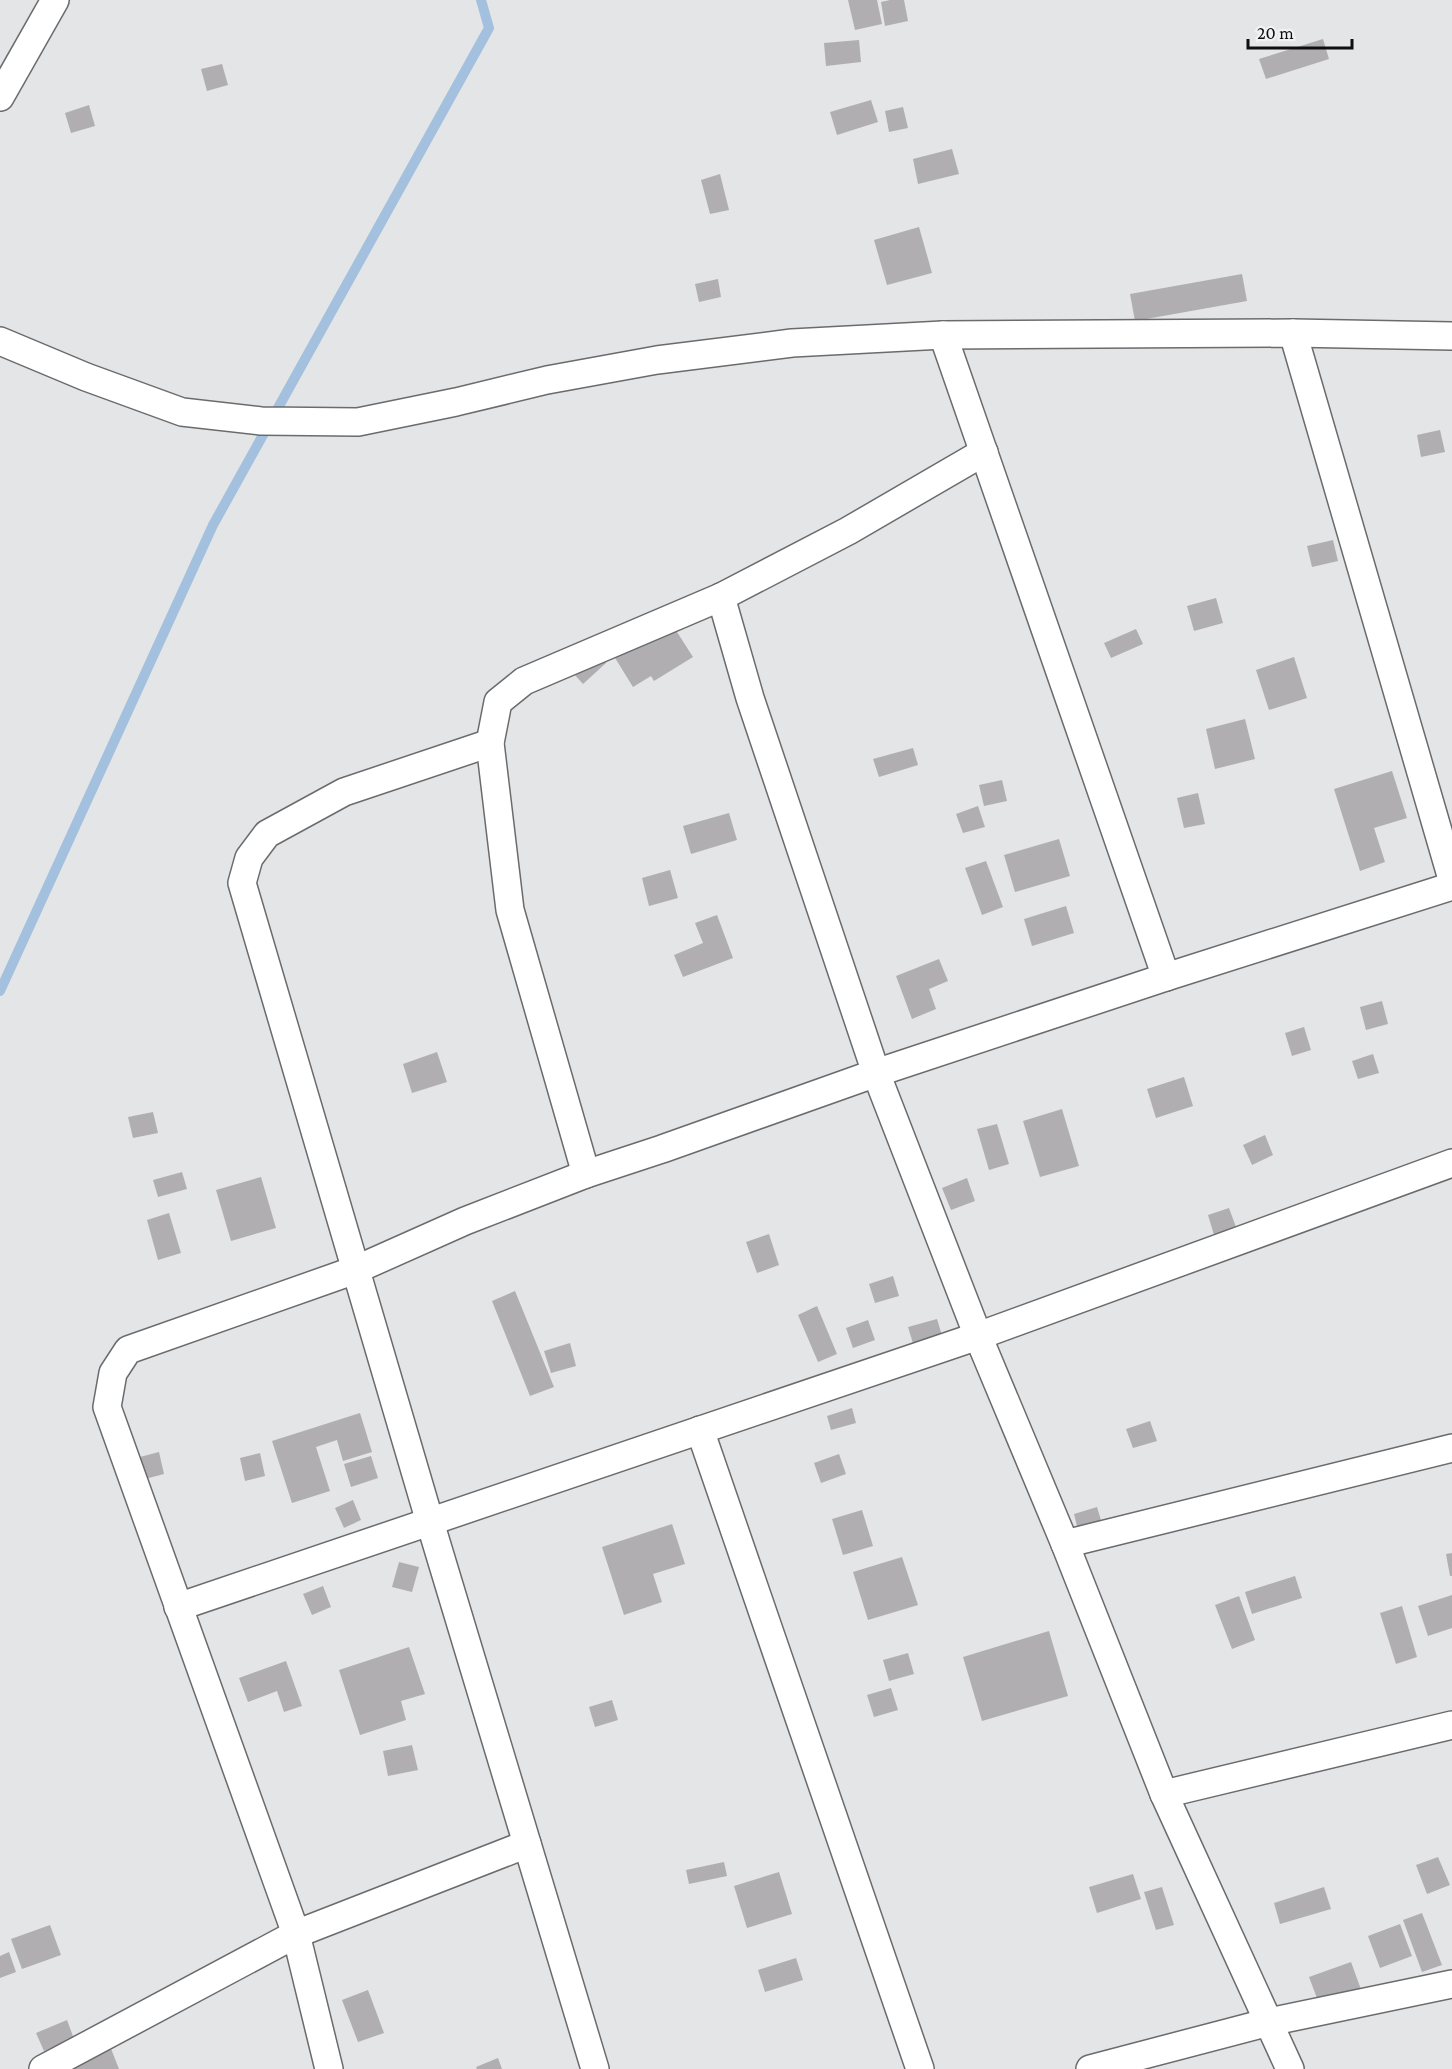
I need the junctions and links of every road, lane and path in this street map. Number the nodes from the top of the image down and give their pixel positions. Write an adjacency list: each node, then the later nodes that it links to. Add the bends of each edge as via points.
1 (56, 0): 2 (street)
2 (0, 97)
3 (1293, 333): 4 (street); 5 (street); 10 (street)
4 (943, 335): 6 (street, via 792,343 657,360 358,422 261,422 182,412); 7 (street)
5 (1452, 336)
6 (0, 341)
7 (984, 452): 8 (street, via 848,531); 12 (street)
8 (721, 597): 9 (street, via 524,681 498,702); 13 (street, via 750,698)
9 (490, 743): 15 (street, via 510,910); 16 (street, via 344,792 267,834 249,858 242,883)
10 (1452, 879)
11 (1452, 886): 12 (street)
12 (1166, 977): 13 (street)
13 (876, 1073): 15 (street); 17 (street)
14 (1452, 1163): 17 (street)
15 (586, 1174): 16 (street, via 465,1221)
16 (355, 1270): 20 (street); 22 (street, via 128,1350 113,1373 107,1407)
17 (978, 1336): 18 (street); 21 (street)
18 (700, 1430): 20 (street); 32 (street)
19 (1452, 1449): 21 (street)
20 (430, 1522): 22 (street); 25 (street)
21 (1065, 1544): 24 (street)
22 (178, 1607): 26 (street)
23 (1452, 1725): 24 (street)
24 (1164, 1794): 28 (street)
25 (527, 1844): 26 (street); 31 (street)
26 (296, 1934): 29 (street); 30 (street)
27 (1452, 1984): 28 (street)
28 (1269, 2022): 33 (street); 34 (street)
29 (43, 2069)
30 (329, 2069)
31 (595, 2069)
32 (920, 2069)
33 (1090, 2069)
34 (1290, 2069)

